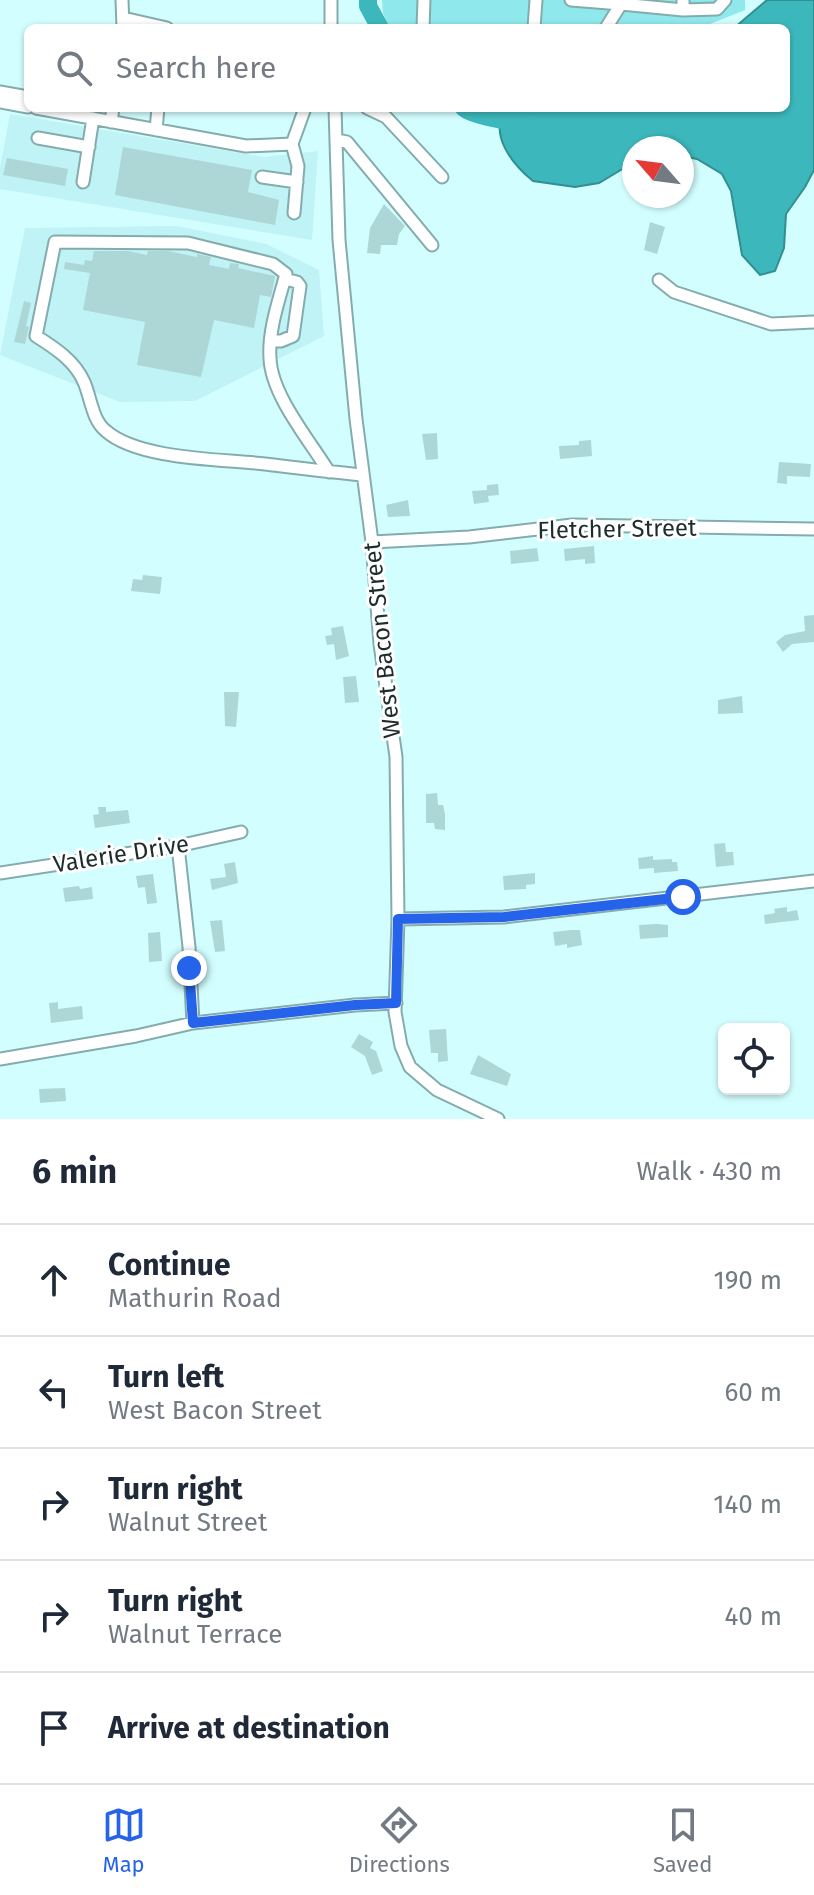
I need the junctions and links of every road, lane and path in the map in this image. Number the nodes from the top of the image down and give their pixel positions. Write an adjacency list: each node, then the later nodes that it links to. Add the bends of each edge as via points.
1 (122, 0): 9 (street)
2 (331, 0): 10 (street)
3 (424, 0): 11 (street)
4 (536, 0): 12 (street)
5 (571, 0): 7 (street)
6 (725, 0): 8 (street, via 717,9)
7 (621, 4): 8 (street); 13 (street)
8 (683, 5)
9 (123, 23)
10 (331, 24)
11 (423, 24)
12 (534, 24)
13 (608, 24)
14 (0, 92): 15 (street)
15 (24, 96)
16 (0, 102): 17 (street)
17 (24, 106)
18 (59, 112): 24 (street)
19 (112, 112): 25 (street)
20 (158, 112): 26 (street)
21 (304, 112): 29 (street)
22 (335, 112): 28 (street, West Bacon Street)
23 (386, 113): 32 (street)
24 (93, 118): 25 (street); 30 (street)
25 (111, 122): 26 (street)
26 (156, 130): 29 (street, via 246,146)
27 (38, 138): 30 (street)
28 (337, 140): 36 (street, via 347,142); 42 (street, West Bacon Street, via 339,240)
29 (292, 144): 34 (street)
30 (89, 147): 33 (street)
31 (262, 177): 34 (street)
32 (442, 177)
33 (83, 182)
34 (297, 182): 35 (street)
35 (294, 213)
36 (432, 245)
37 (285, 279): 40 (street); 40 (street, via 300,286 293,336); 41 (street, via 273,264 188,243 55,242 36,336 62,353 80,374 103,430 122,442 209,460)
38 (659, 280): 39 (street, via 674,292 771,324)
39 (814, 322)
40 (272, 341): 41 (street, via 269,359 279,391)
41 (329, 472): 42 (street)
42 (362, 475): 44 (street, West Bacon Street)
43 (814, 529): 44 (street, Fletcher Street, via 572,525)
44 (372, 542): 49 (street, West Bacon Street, via 396,757)
45 (241, 832): 46 (street, Valerie Drive)
46 (178, 846): 47 (street, Valerie Drive); 51 (street)
47 (0, 873)
48 (814, 881): 49 (street, via 504,917)
49 (398, 919): 50 (street, West Bacon Street)
50 (396, 1003): 51 (street); 53 (street, West Bacon Street, via 401,1046 410,1067 437,1090)
51 (193, 1023): 52 (street)
52 (0, 1059)
53 (498, 1119)

